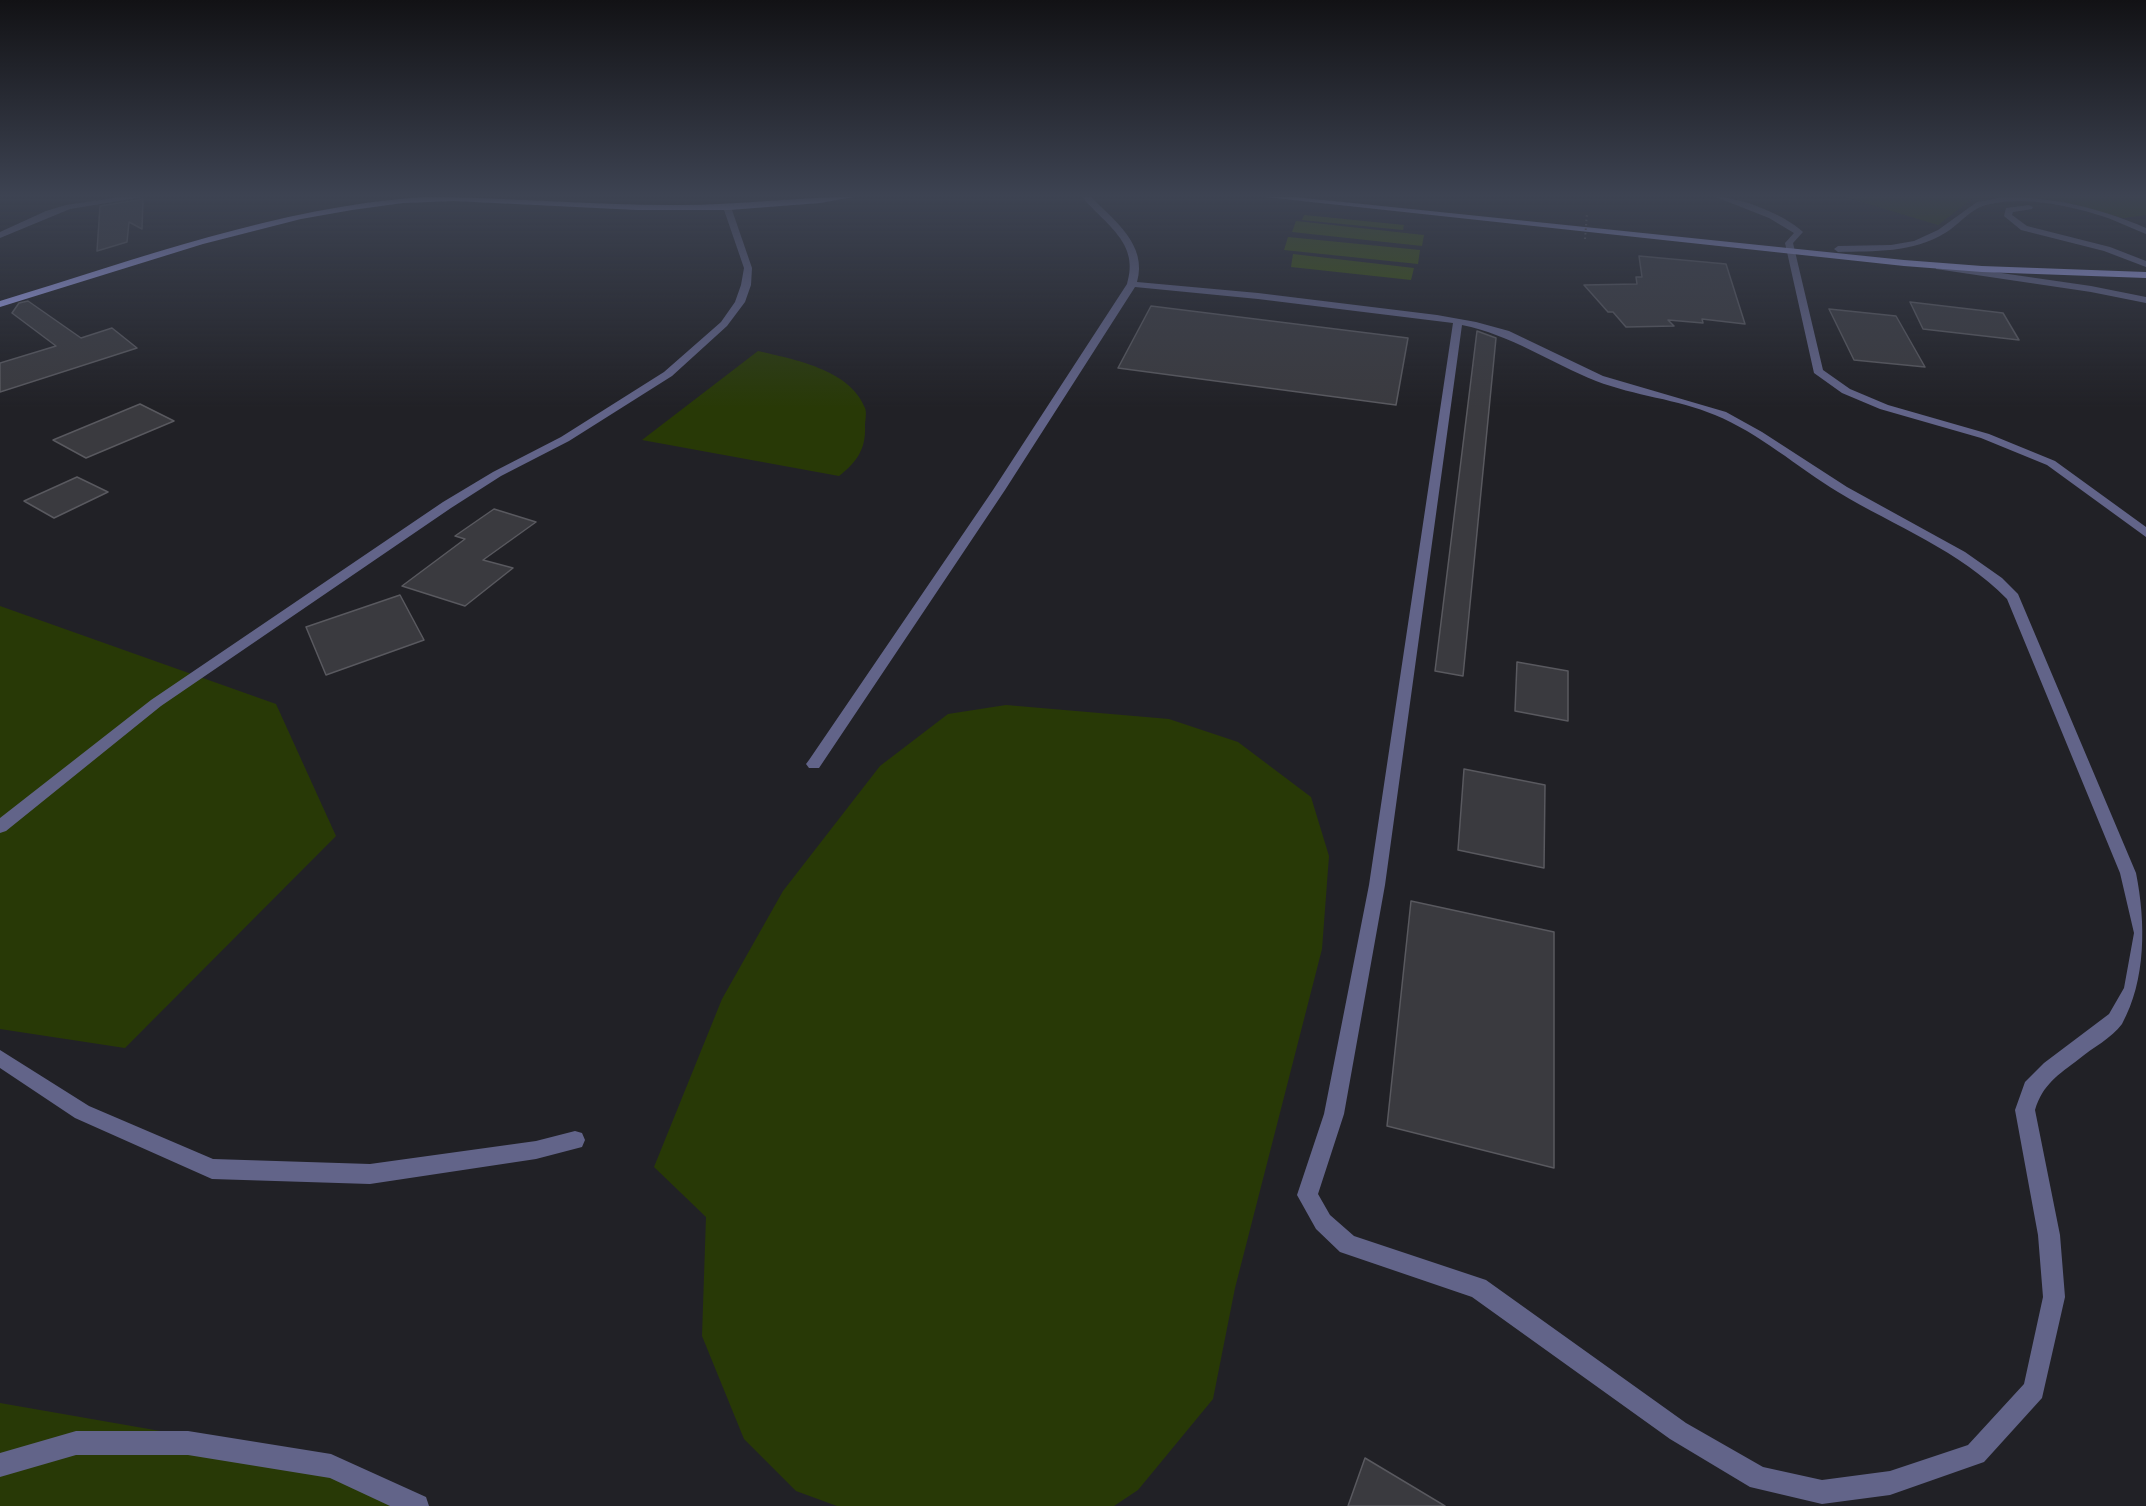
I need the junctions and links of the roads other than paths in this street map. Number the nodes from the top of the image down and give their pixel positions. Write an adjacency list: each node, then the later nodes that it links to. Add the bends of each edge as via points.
1 (95, 267): 10 (main road)
2 (122, 267): 12 (main road)
3 (747, 267): 16 (street, via 747,285 724,324 668,374 565,439 447,505 156,703)
4 (1137, 267): 9 (street)
5 (1794, 267): 14 (street, via 1818,371 1846,391 1884,407 1985,436 2051,463)
6 (1935, 267): 11 (street)
7 (1959, 267): 8 (main road)
8 (2146, 275)
9 (1132, 284): 13 (street, via 1217,290); 15 (street)
10 (0, 295)
11 (2146, 300)
12 (0, 304)
13 (1458, 322): 13 (street, via 1488,327 1516,338 1613,384 1720,414 1859,500 1964,556 1995,577 2013,597 2128,873 2143,933 2133,989 2115,1020 2032,1088 2025,1110 2049,1235 2054,1297 2034,1390 1976,1454 1890,1483 1822,1492 1759,1478 1678,1431 1478,1288 1348,1244 1323,1222 1307,1195 1334,1114 1377,885)
14 (2146, 533)
15 (814, 764)
16 (0, 827)
17 (0, 1058): 18 (street, via 82,1112 212,1169 370,1174 536,1150)
18 (575, 1140)
19 (0, 1465): 20 (street, via 76,1443 188,1443 331,1466)
20 (417, 1506)

